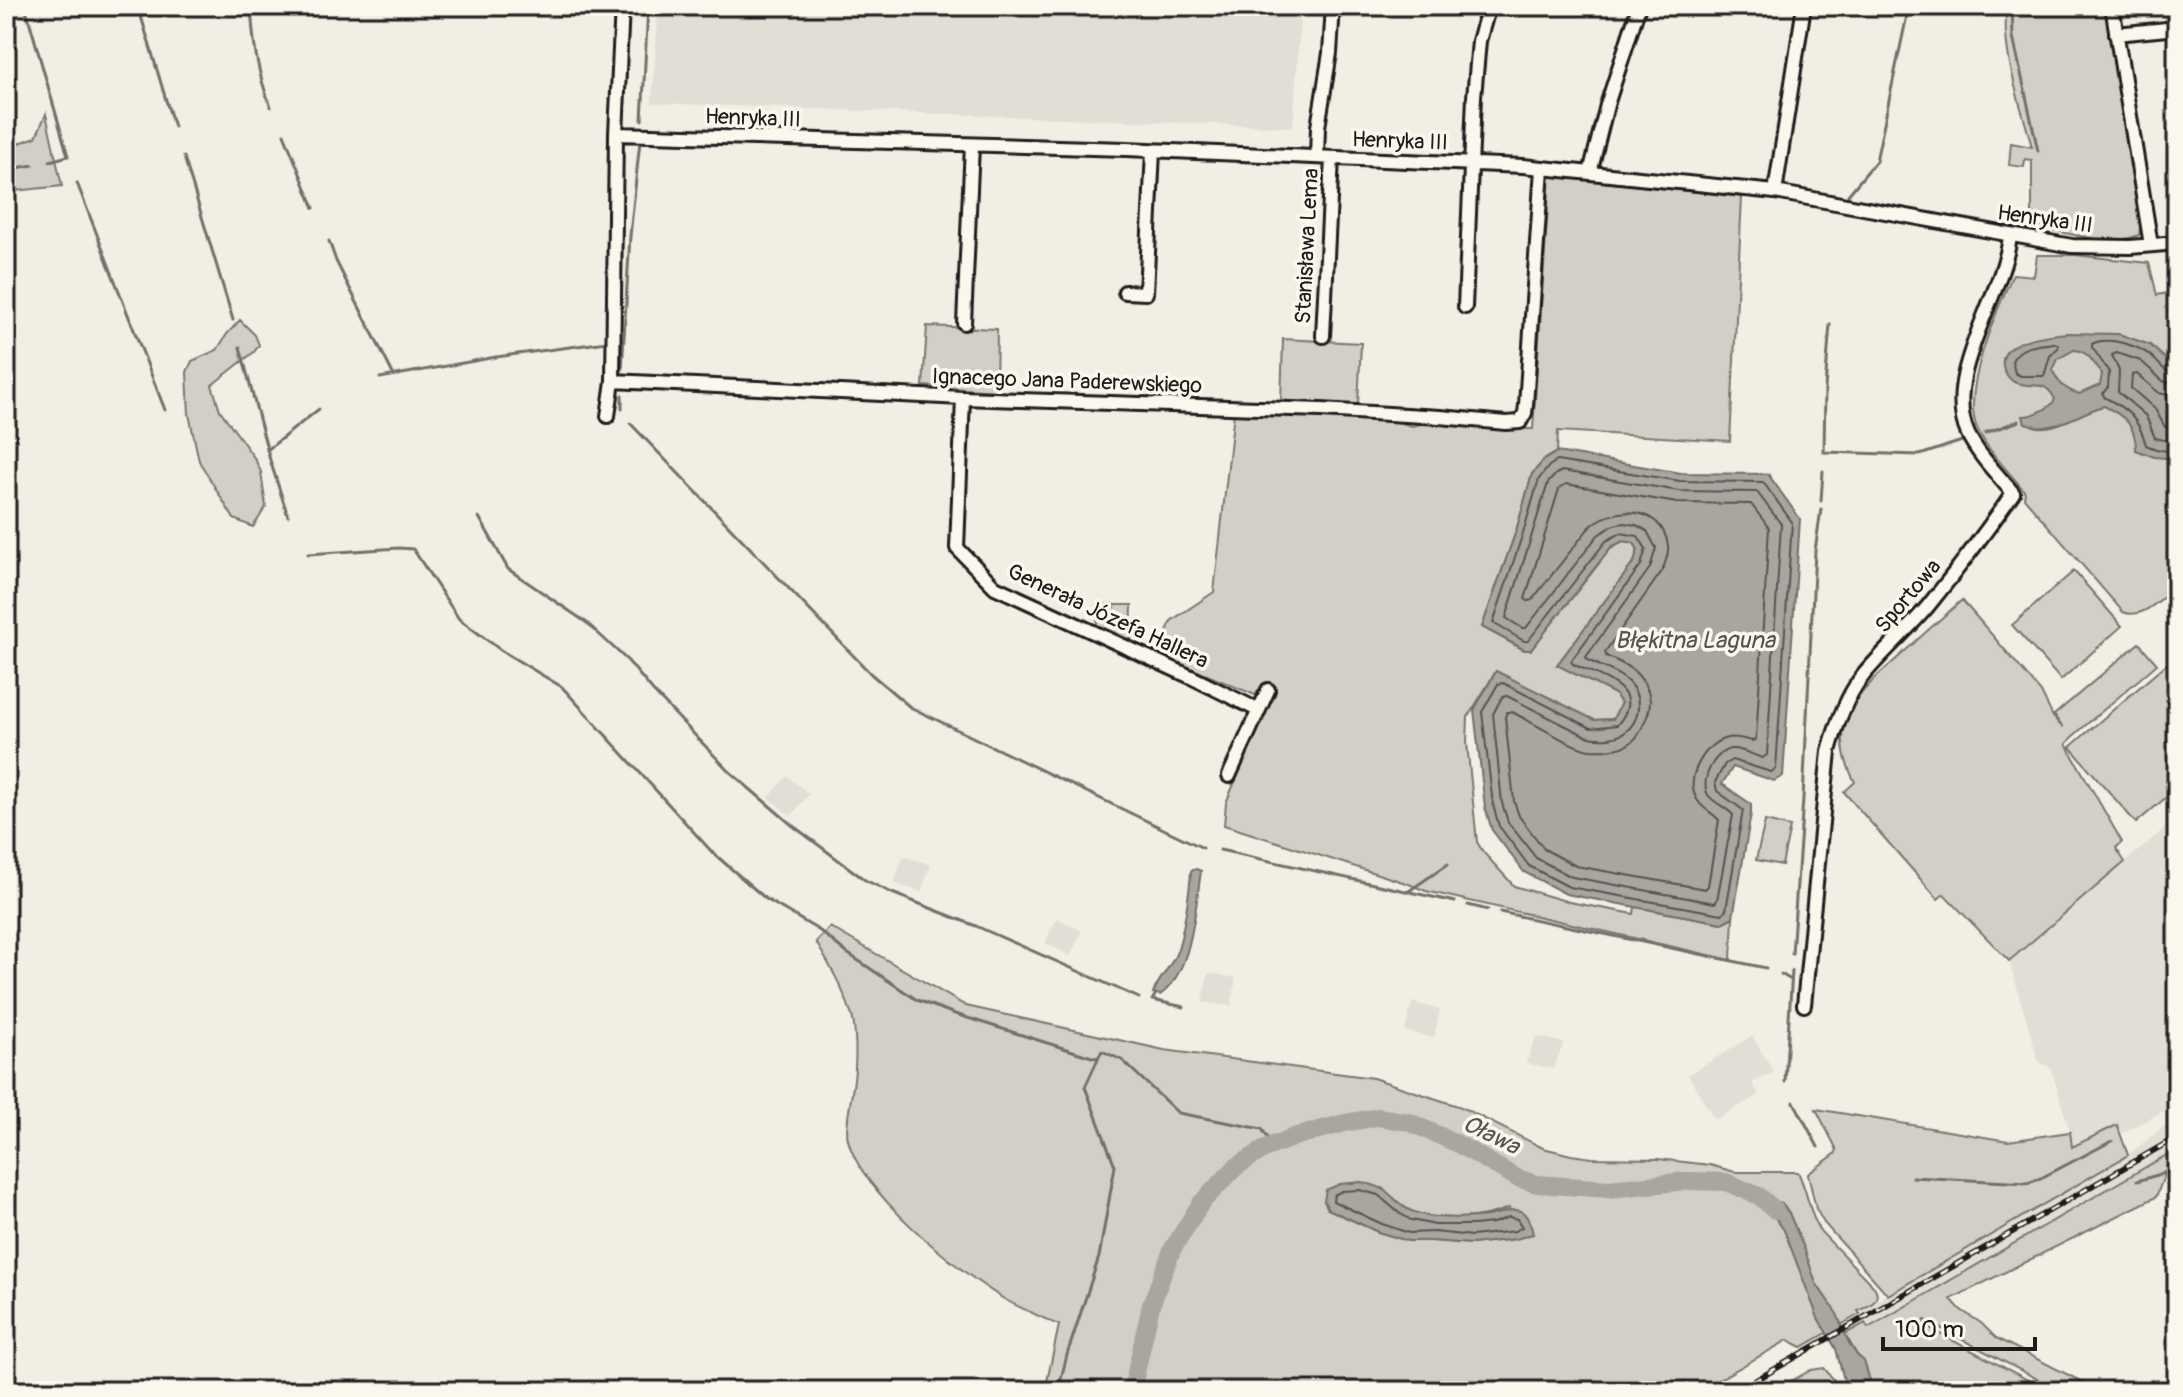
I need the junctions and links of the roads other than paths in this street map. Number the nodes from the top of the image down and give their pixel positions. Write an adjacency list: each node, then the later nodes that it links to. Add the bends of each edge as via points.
1 (622, 6): 9 (street)
2 (1333, 6): 12 (street)
3 (1489, 6): 14 (street, via 1479,41)
4 (1639, 6): 16 (street)
5 (1804, 6): 17 (street)
6 (2112, 6): 8 (street)
7 (2177, 28): 8 (street)
8 (2116, 34): 20 (street)
9 (616, 134): 10 (street, Henryka III); 25 (street)
10 (972, 145): 11 (street, Henryka III); 23 (street)
11 (1153, 151): 12 (street, Henryka III); 21 (street, via 1146,293)
12 (1317, 157): 13 (street, Henryka III)
13 (1332, 158): 14 (street, Henryka III); 24 (street, Stanisława Lema)
14 (1472, 163): 15 (street, Henryka III); 22 (street)
15 (1542, 168): 16 (street, Henryka III); 26 (street, Ignacego Jana Paderewskiego, via 1526,405 1520,422)
16 (1590, 173): 17 (street, Henryka III)
17 (1775, 192): 18 (street, Henryka III)
18 (2010, 236): 20 (street, Henryka III, via 2072,246); 31 (street, Sportowa, via 2006,263 1967,369 1961,406 1975,447 2013,493 1952,576 1862,677 1836,725 1829,751)
19 (2177, 243): 20 (street, Henryka III)
20 (2151, 245)
21 (1125, 292)
22 (1465, 307)
23 (964, 323)
24 (1323, 336)
25 (613, 381): 26 (street, Ignacego Jana Paderewskiego); 27 (street)
26 (963, 398): 29 (street, Generała Józefa Hallera, via 957,548 995,587)
27 (608, 416)
28 (1268, 690): 29 (street)
29 (1258, 710): 30 (street)
30 (1229, 776)
31 (1804, 1005)

